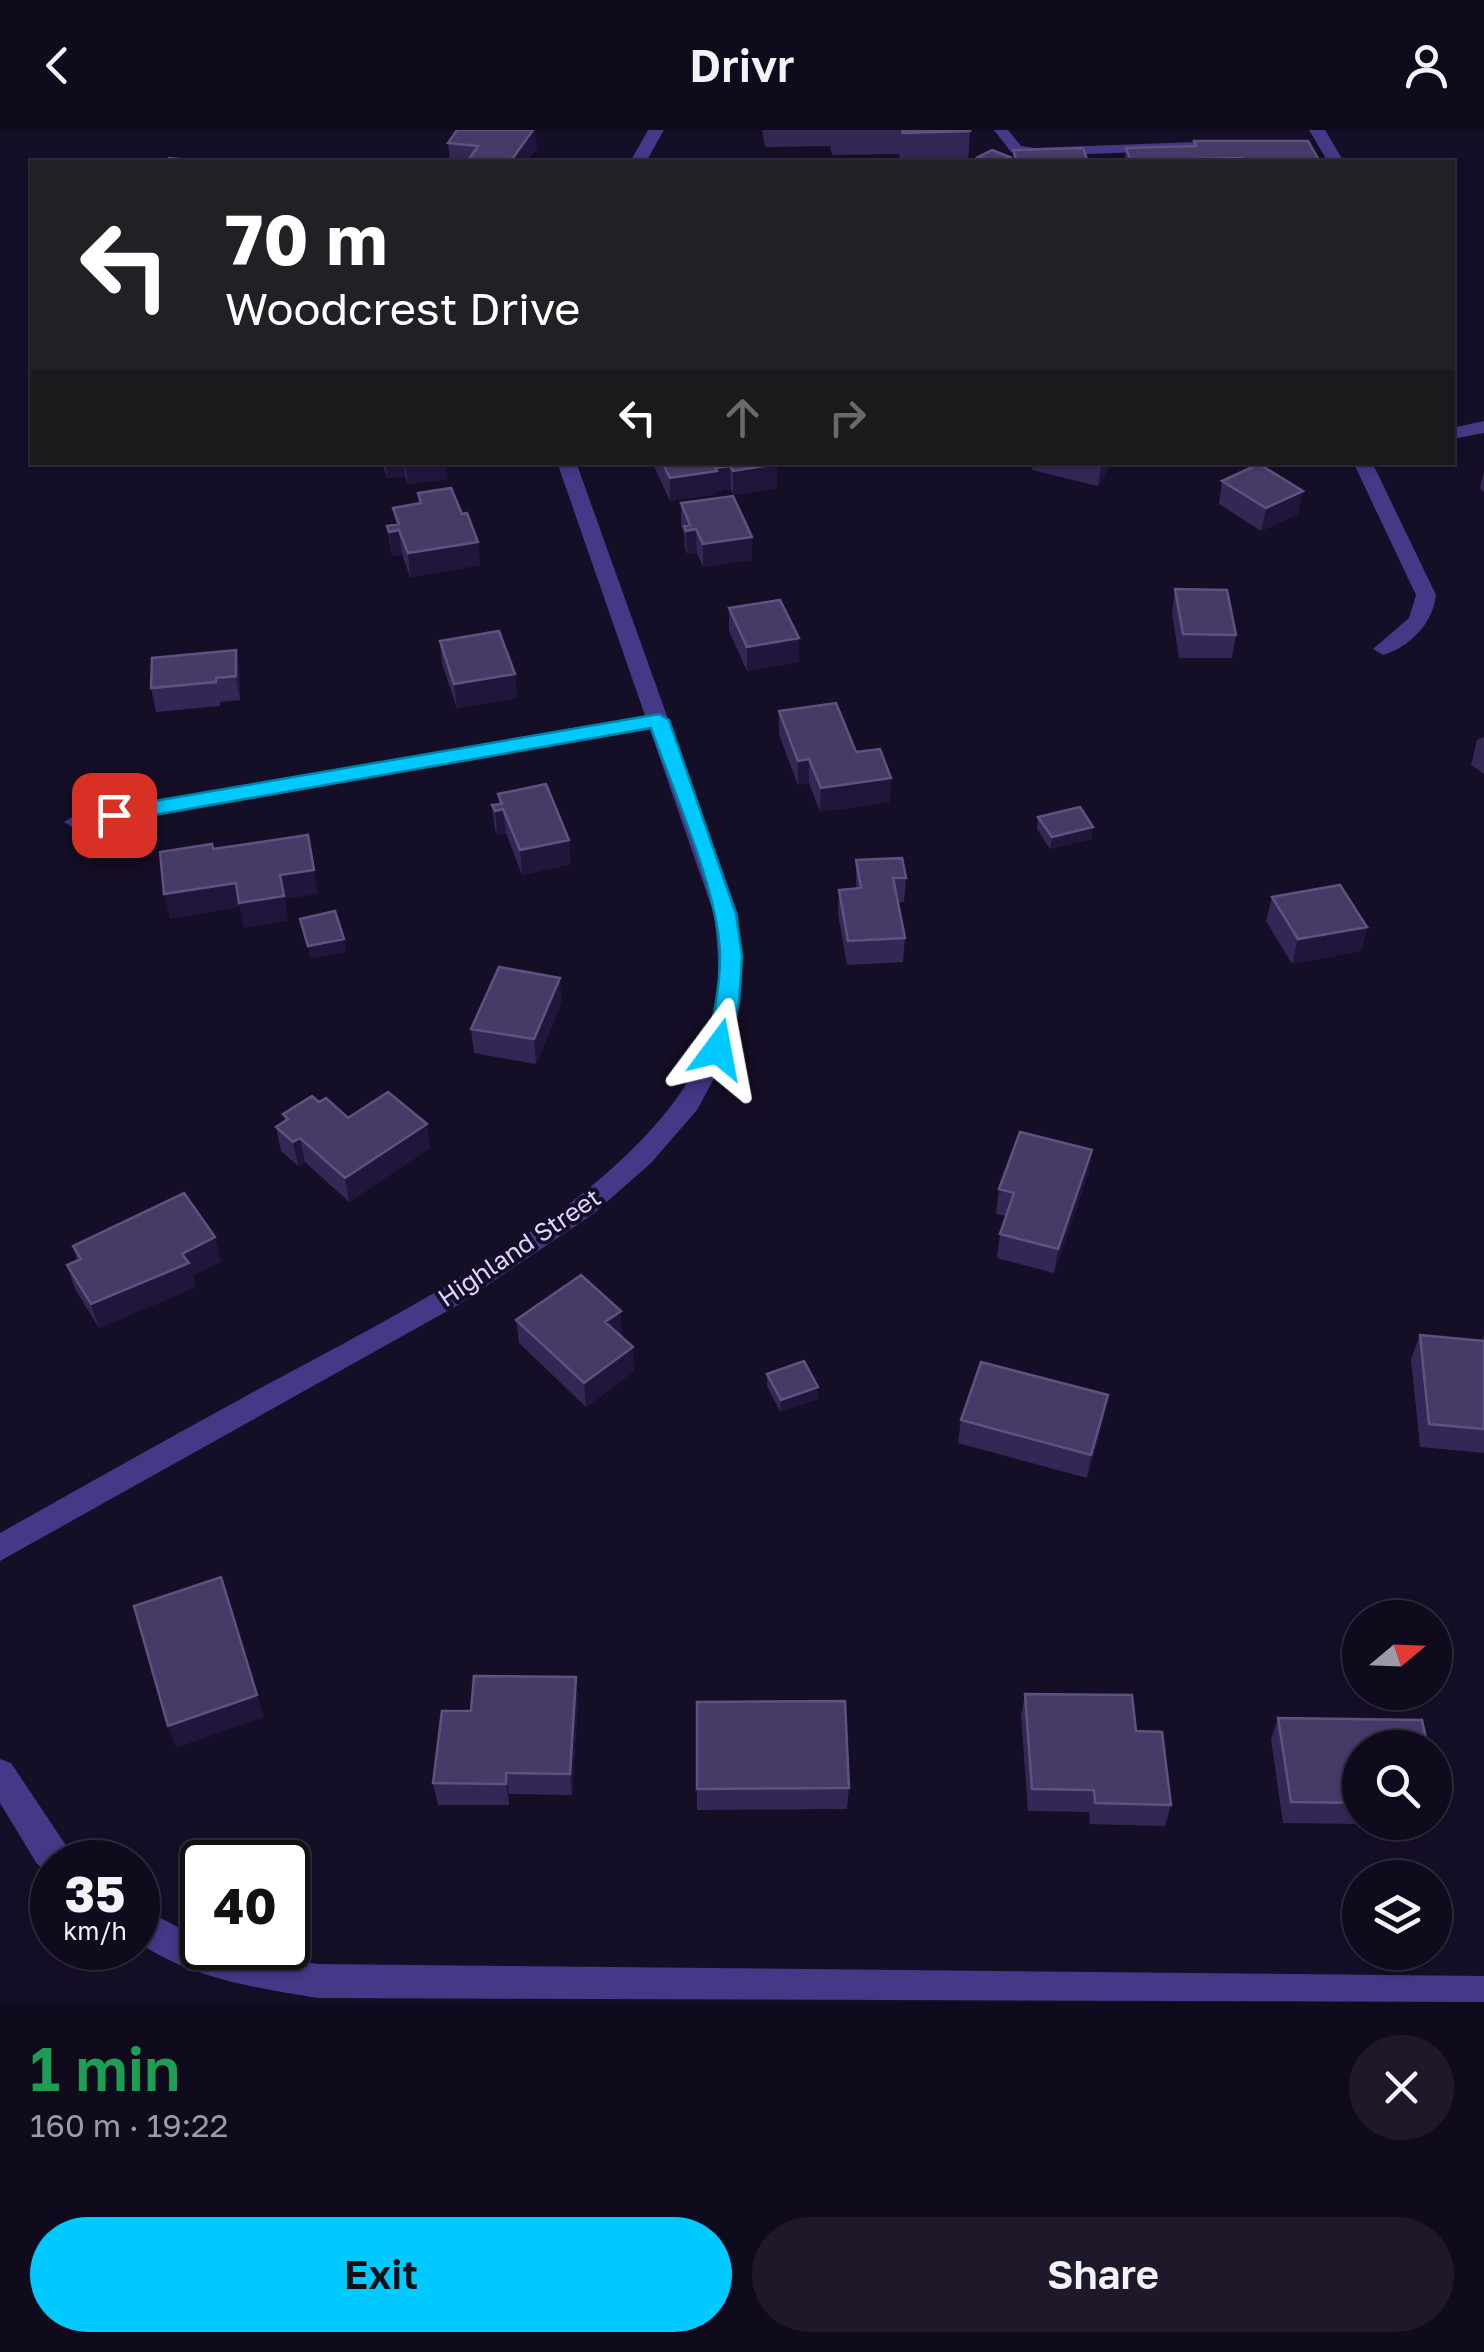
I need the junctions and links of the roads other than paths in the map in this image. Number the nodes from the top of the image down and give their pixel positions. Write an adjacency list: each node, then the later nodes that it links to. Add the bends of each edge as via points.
1 (656, 130): 5 (street)
2 (1001, 130): 4 (lane, via 1016,149 1036,152)
3 (1315, 138): 6 (street)
4 (1246, 144)
5 (639, 160)
6 (1334, 160)
7 (1484, 428): 8 (street)
8 (1455, 433)
9 (567, 465): 12 (street, Highland Street)
10 (1363, 465): 11 (street, via 1426,595 1426,612 1415,626)
11 (1382, 650)
12 (659, 720): 13 (street); 14 (street, Highland Street, via 726,914 731,956 718,1049 664,1135 578,1211 478,1277)
13 (75, 822)
14 (0, 1548)
15 (0, 1774): 16 (street)
16 (41, 1840)
17 (160, 1936): 19 (street, via 230,1967 316,1981)
18 (1484, 1992): 19 (street)
19 (1262, 1996)

